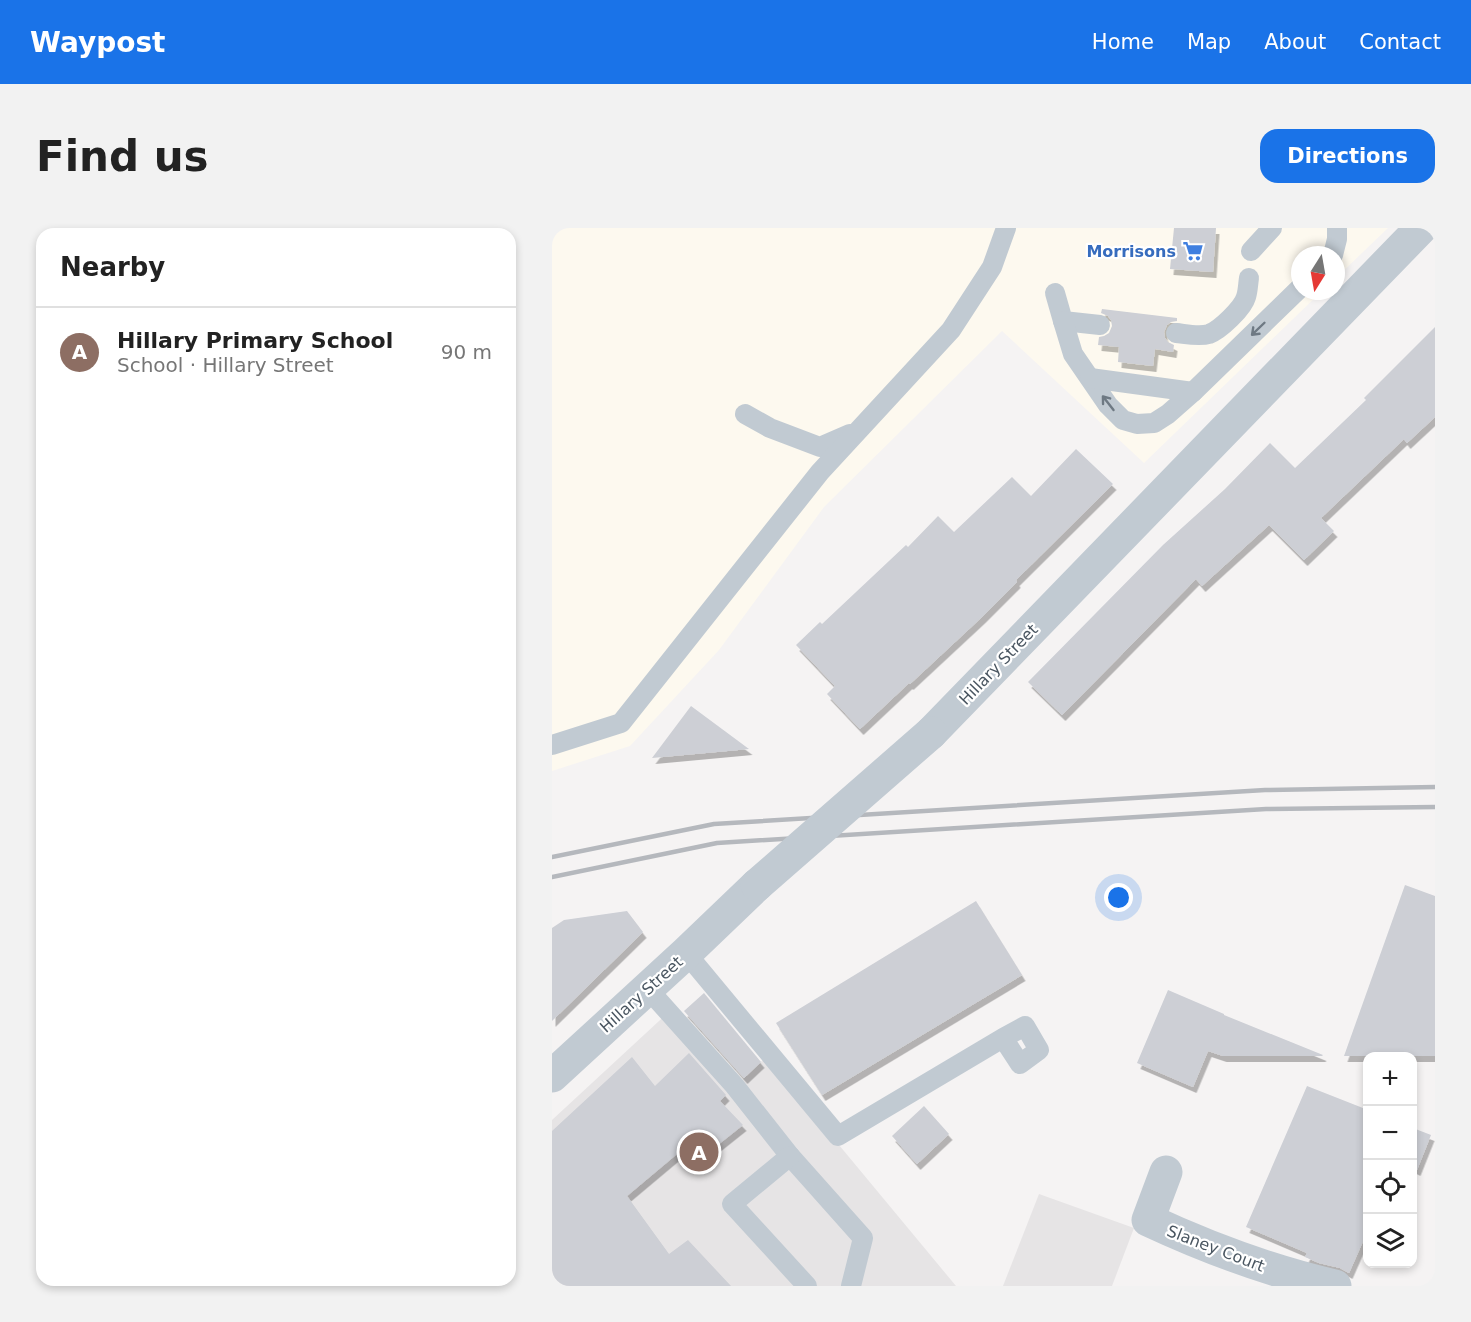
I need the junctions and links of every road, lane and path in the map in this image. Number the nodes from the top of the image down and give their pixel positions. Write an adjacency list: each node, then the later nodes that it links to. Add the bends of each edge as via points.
1 (1006, 228): 16 (lane, via 992,267 951,330)
2 (1272, 228): 6 (lane)
3 (1337, 228): 5 (lane)
4 (1421, 228): 18 (street, Hillary Street, bridge, via 931,733 757,885)
5 (1335, 246)
6 (1251, 251)
7 (1249, 278): 12 (lane, via 1246,299 1224,324 1210,333)
8 (1055, 293): 10 (lane)
9 (1291, 297): 14 (lane, one-way to 14)
10 (1063, 321): 11 (lane); 13 (lane, via 1073,354)
11 (1100, 326)
12 (1176, 333)
13 (1090, 378): 14 (lane); 14 (lane, one-way to 13, via 1154,423 1137,424 1123,420)
14 (1193, 392)
15 (745, 414): 16 (lane, via 820,447)
16 (858, 430): 17 (lane, via 621,723)
17 (552, 745)
18 (686, 953): 19 (street, Hillary Street); 20 (lane, via 838,1136)
19 (647, 988): 21 (street, Hillary Street); 22 (lane, via 734,1085)
20 (1003, 1038)
21 (552, 1076)
22 (790, 1156): 24 (lane, via 732,1204); 25 (lane, via 863,1238)
23 (1166, 1172): 26 (street, Slaney Court, via 1148,1220 1239,1259)
24 (807, 1286)
25 (851, 1286)
26 (1335, 1286)

